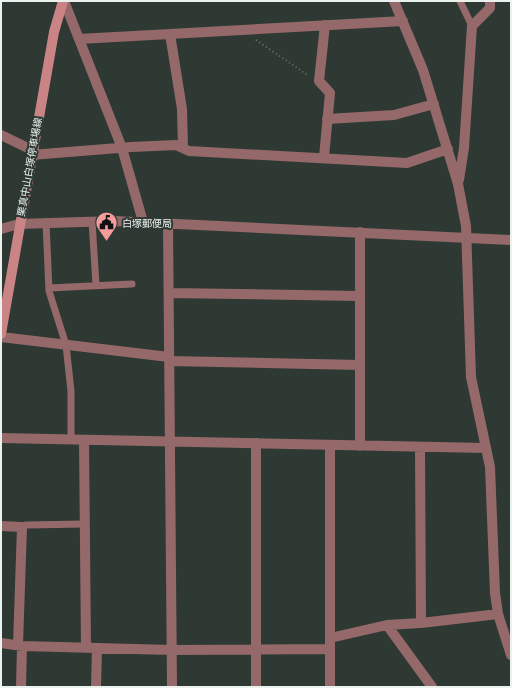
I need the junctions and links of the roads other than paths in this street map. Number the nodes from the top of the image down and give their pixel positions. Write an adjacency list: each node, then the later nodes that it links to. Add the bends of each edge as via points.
1 (64, 1): 9 (street); 16 (main road, 栗真中山白塚停車場線, via 54,32)
2 (394, 1): 5 (street)
3 (460, 1): 7 (lane)
4 (490, 1): 7 (street, via 490,8)
5 (403, 21): 6 (street); 10 (street, via 419,58)
6 (325, 25): 8 (street); 11 (street, via 319,81 330,93)
7 (472, 26): 18 (street, via 464,148)
8 (170, 34): 9 (street); 14 (street, via 182,109)
9 (79, 39): 13 (street)
10 (434, 104): 11 (street, via 394,115); 15 (street)
11 (327, 119): 17 (street)
12 (1, 135): 16 (street)
13 (122, 148): 14 (street, via 176,145); 16 (street); 21 (street)
14 (183, 148): 17 (street, via 189,151)
15 (448, 149): 17 (street, via 407,162); 18 (street)
16 (32, 152): 23 (main road, 栗真中山白塚停車場線)
17 (324, 157)
18 (458, 184): 26 (street)
19 (92, 221): 20 (street); 21 (street); 29 (lane)
20 (46, 222): 23 (street); 30 (lane)
21 (143, 222): 22 (street)
22 (168, 223): 25 (street); 31 (street)
23 (19, 224): 24 (street); 33 (main road, 栗真中山白塚停車場線)
24 (1, 229)
25 (360, 232): 26 (street); 32 (street)
26 (466, 240): 27 (street); 45 (street, via 471,377)
27 (511, 240)
28 (132, 284): 29 (lane)
29 (96, 285): 30 (lane)
30 (49, 288): 34 (lane)
31 (168, 293): 32 (street); 35 (street)
32 (359, 296): 36 (street)
33 (1, 336): 34 (street)
34 (66, 345): 35 (street); 38 (lane, via 71,391)
35 (169, 359): 36 (street); 40 (street)
36 (360, 365): 43 (street)
37 (1, 438): 38 (street)
38 (71, 439): 39 (street)
39 (84, 440): 40 (street); 46 (street)
40 (171, 442): 41 (street); 58 (street)
41 (256, 444): 42 (street); 57 (street)
42 (330, 445): 43 (street); 52 (street)
43 (360, 446): 44 (street)
44 (420, 447): 45 (street); 50 (street)
45 (486, 448): 49 (street, via 490,467)
46 (85, 524): 48 (lane); 55 (street)
47 (1, 526): 48 (street)
48 (22, 527): 54 (street)
49 (498, 614): 50 (street); 60 (street)
50 (421, 623): 51 (street)
51 (387, 625): 52 (street); 66 (street)
52 (330, 638): 59 (street)
53 (1, 643): 54 (street)
54 (20, 645): 55 (street); 61 (street)
55 (86, 648): 56 (street)
56 (97, 648): 58 (street); 62 (street)
57 (256, 649): 58 (street); 59 (street); 64 (street)
58 (172, 650): 63 (street)
59 (330, 650): 65 (street)
60 (511, 655)
61 (21, 687)
62 (96, 687)
63 (172, 687)
64 (256, 687)
65 (330, 687)
66 (432, 687)

